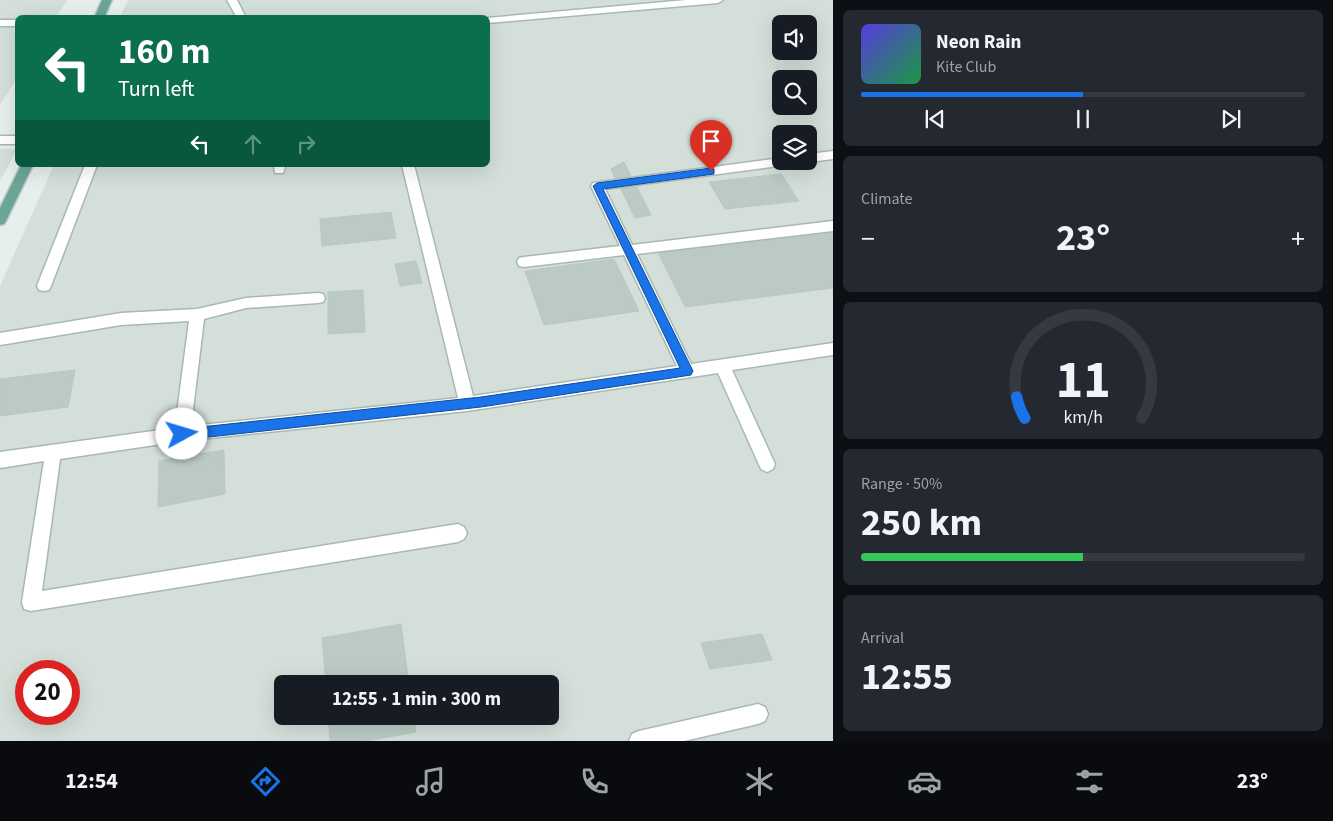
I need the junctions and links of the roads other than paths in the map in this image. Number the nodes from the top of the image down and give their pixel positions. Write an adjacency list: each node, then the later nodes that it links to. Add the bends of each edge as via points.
1 (107, 0): 4 (main road)
2 (232, 0): 5 (lane)
3 (718, 0): 6 (lane)
4 (100, 15)
5 (240, 15)
6 (490, 20)
7 (0, 23): 8 (lane)
8 (15, 23)
9 (0, 140): 10 (lane)
10 (15, 140)
11 (833, 155): 12 (lane)
12 (817, 157)
13 (772, 163): 19 (lane, via 597,186)
14 (26, 167): 17 (main road)
15 (90, 167): 21 (lane)
16 (408, 167): 28 (lane)
17 (0, 221)
18 (833, 226): 19 (lane)
19 (630, 251): 20 (lane); 27 (lane)
20 (524, 262)
21 (44, 286)
22 (318, 298): 23 (lane, via 246,303)
23 (197, 315): 24 (lane, via 121,319); 29 (lane)
24 (0, 339)
25 (833, 349): 26 (lane)
26 (722, 366): 27 (lane); 32 (lane)
27 (687, 371): 28 (lane)
28 (467, 404): 29 (lane)
29 (182, 434): 30 (lane)
30 (53, 453): 31 (lane); 33 (lane, via 31,602)
31 (0, 460)
32 (767, 464)
33 (458, 533)
34 (758, 714): 35 (lane)
35 (638, 741)

